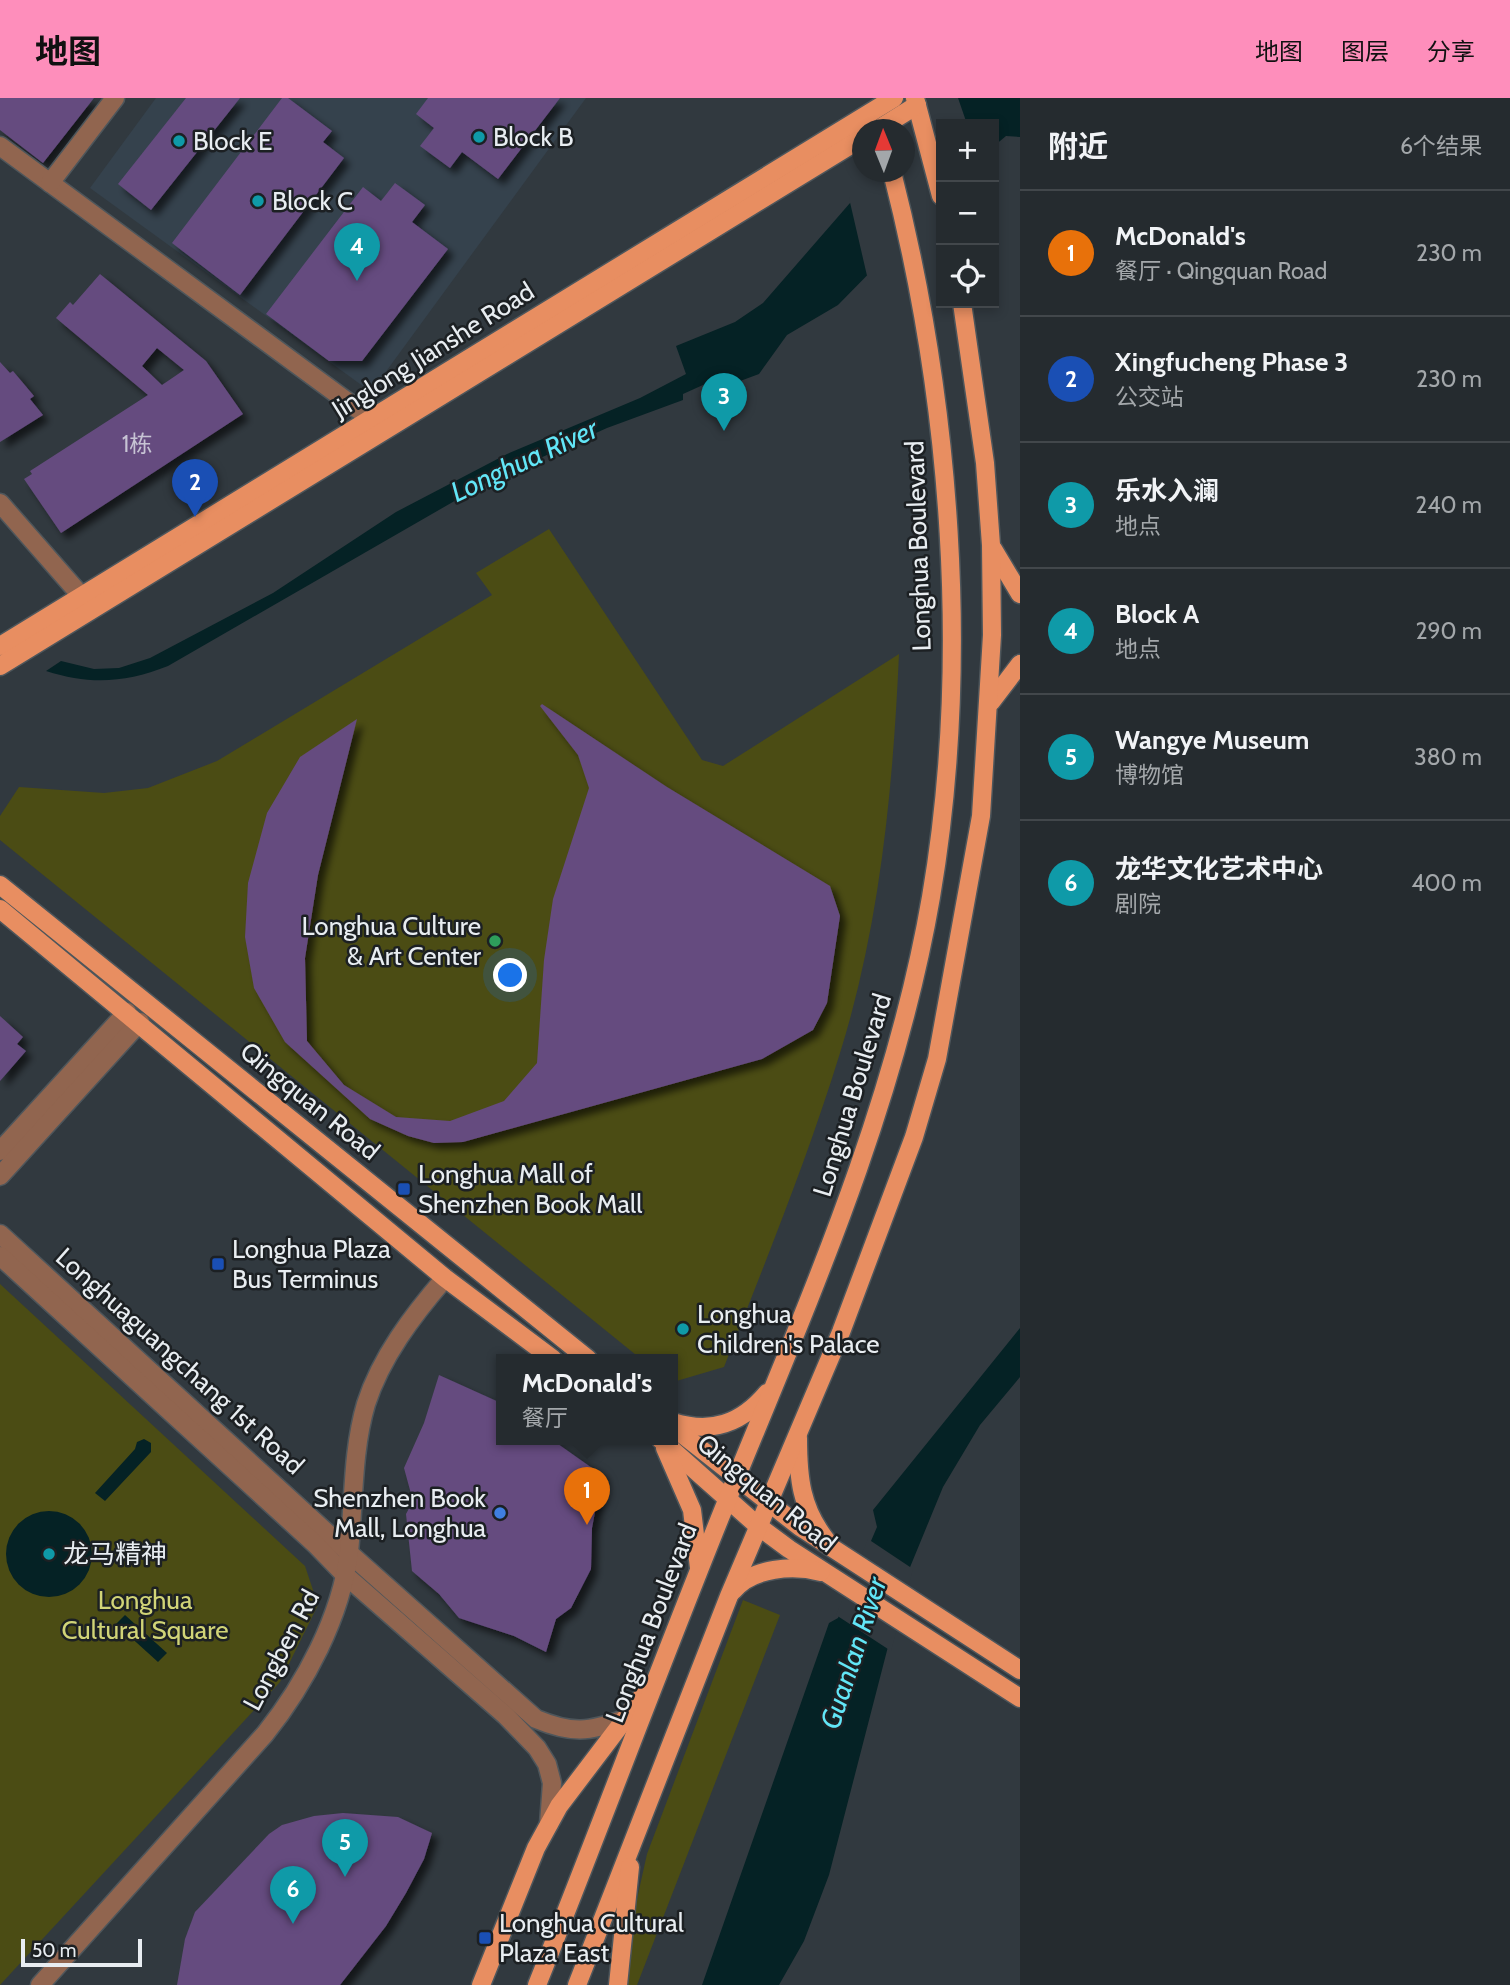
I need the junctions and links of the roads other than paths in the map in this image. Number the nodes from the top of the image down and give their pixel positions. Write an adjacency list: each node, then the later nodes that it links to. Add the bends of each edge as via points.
1 (115, 98): 10 (street)
2 (894, 98): 4 (main road, Jinglong Jianshe Road)
3 (916, 101): 4 (main road, Jinglong Jianshe Road); 9 (main road)
4 (876, 119)
5 (852, 133): 12 (main road, Jinglong Jianshe Road)
6 (852, 145): 16 (main road, Jinglong Jianshe Road)
7 (0, 146): 10 (street)
8 (894, 182): 31 (main road, Longhua Boulevard, via 930,346 944,474 949,726 940,842 915,977 883,1095 852,1189)
9 (937, 182)
10 (50, 183): 12 (street)
11 (963, 308): 14 (main road, via 985,464)
12 (371, 419): 16 (main road, Jinglong Jianshe Road)
13 (0, 503): 16 (street)
14 (991, 545): 15 (main road); 20 (main road)
15 (1020, 594)
16 (88, 603): 17 (main road, Jinglong Jianshe Road); 19 (main road, Jinglong Jianshe Road)
17 (0, 646)
18 (1020, 664): 20 (main road)
19 (0, 666)
20 (989, 705): 34 (main road, via 981,816 937,1059 890,1203)
21 (0, 885): 30 (main road, Qingquan Road)
22 (0, 909): 23 (main road, Qingquan Road)
23 (133, 1017): 24 (street); 25 (street); 28 (main road, Qingquan Road)
24 (0, 1151)
25 (0, 1176)
26 (0, 1234): 42 (street, Longhuaguangchang 1st Road)
27 (0, 1255): 45 (street, Longhuaguangchang 1st Road)
28 (444, 1278): 29 (main road, Qingquan Road); 42 (street, Longben Rd, via 390,1352 366,1406)
29 (546, 1354)
30 (582, 1354)
31 (774, 1385): 32 (main road, via 741,1417 721,1427); 37 (main road, Longhua Boulevard)
32 (678, 1426)
33 (678, 1429): 37 (main road, Qingquan Road)
34 (798, 1431): 39 (main road); 41 (main road, via 803,1499 813,1524)
35 (663, 1445): 43 (main road, via 692,1510)
36 (667, 1445): 38 (main road, Qingquan Road)
37 (737, 1477): 38 (main road, Longhua Boulevard); 39 (main road, Qingquan Road)
38 (727, 1500): 40 (main road, Qingquan Road); 43 (main road, Longhua Boulevard)
39 (767, 1505): 40 (main road); 41 (main road, Qingquan Road)
40 (758, 1526): 44 (main road, Qingquan Road); 46 (main road)
41 (834, 1551): 47 (main road, Qingquan Road)
42 (349, 1553): 45 (street, Longben Rd); 50 (street, Longhuaguangchang 1st Road, via 536,1719 580,1731)
43 (699, 1572): 48 (main road, Longhua Boulevard)
44 (824, 1573): 46 (main road, via 770,1571 747,1579); 49 (main road, Qingquan Road)
45 (345, 1575): 51 (street, Longhuaguangchang 1st Road, via 537,1748 552,1783); 53 (street, Longben Rd, via 334,1612 278,1718)
46 (729, 1596): 52 (main road)
47 (1020, 1670)
48 (657, 1678): 50 (main road); 55 (main road, Longhua Boulevard)
49 (1020, 1698)
50 (625, 1719): 51 (main road)
51 (549, 1825): 54 (main road)
52 (633, 1844): 56 (main road); 57 (main road)
53 (40, 1985)
54 (481, 1985)
55 (537, 1985)
56 (577, 1985)
57 (618, 1985)

